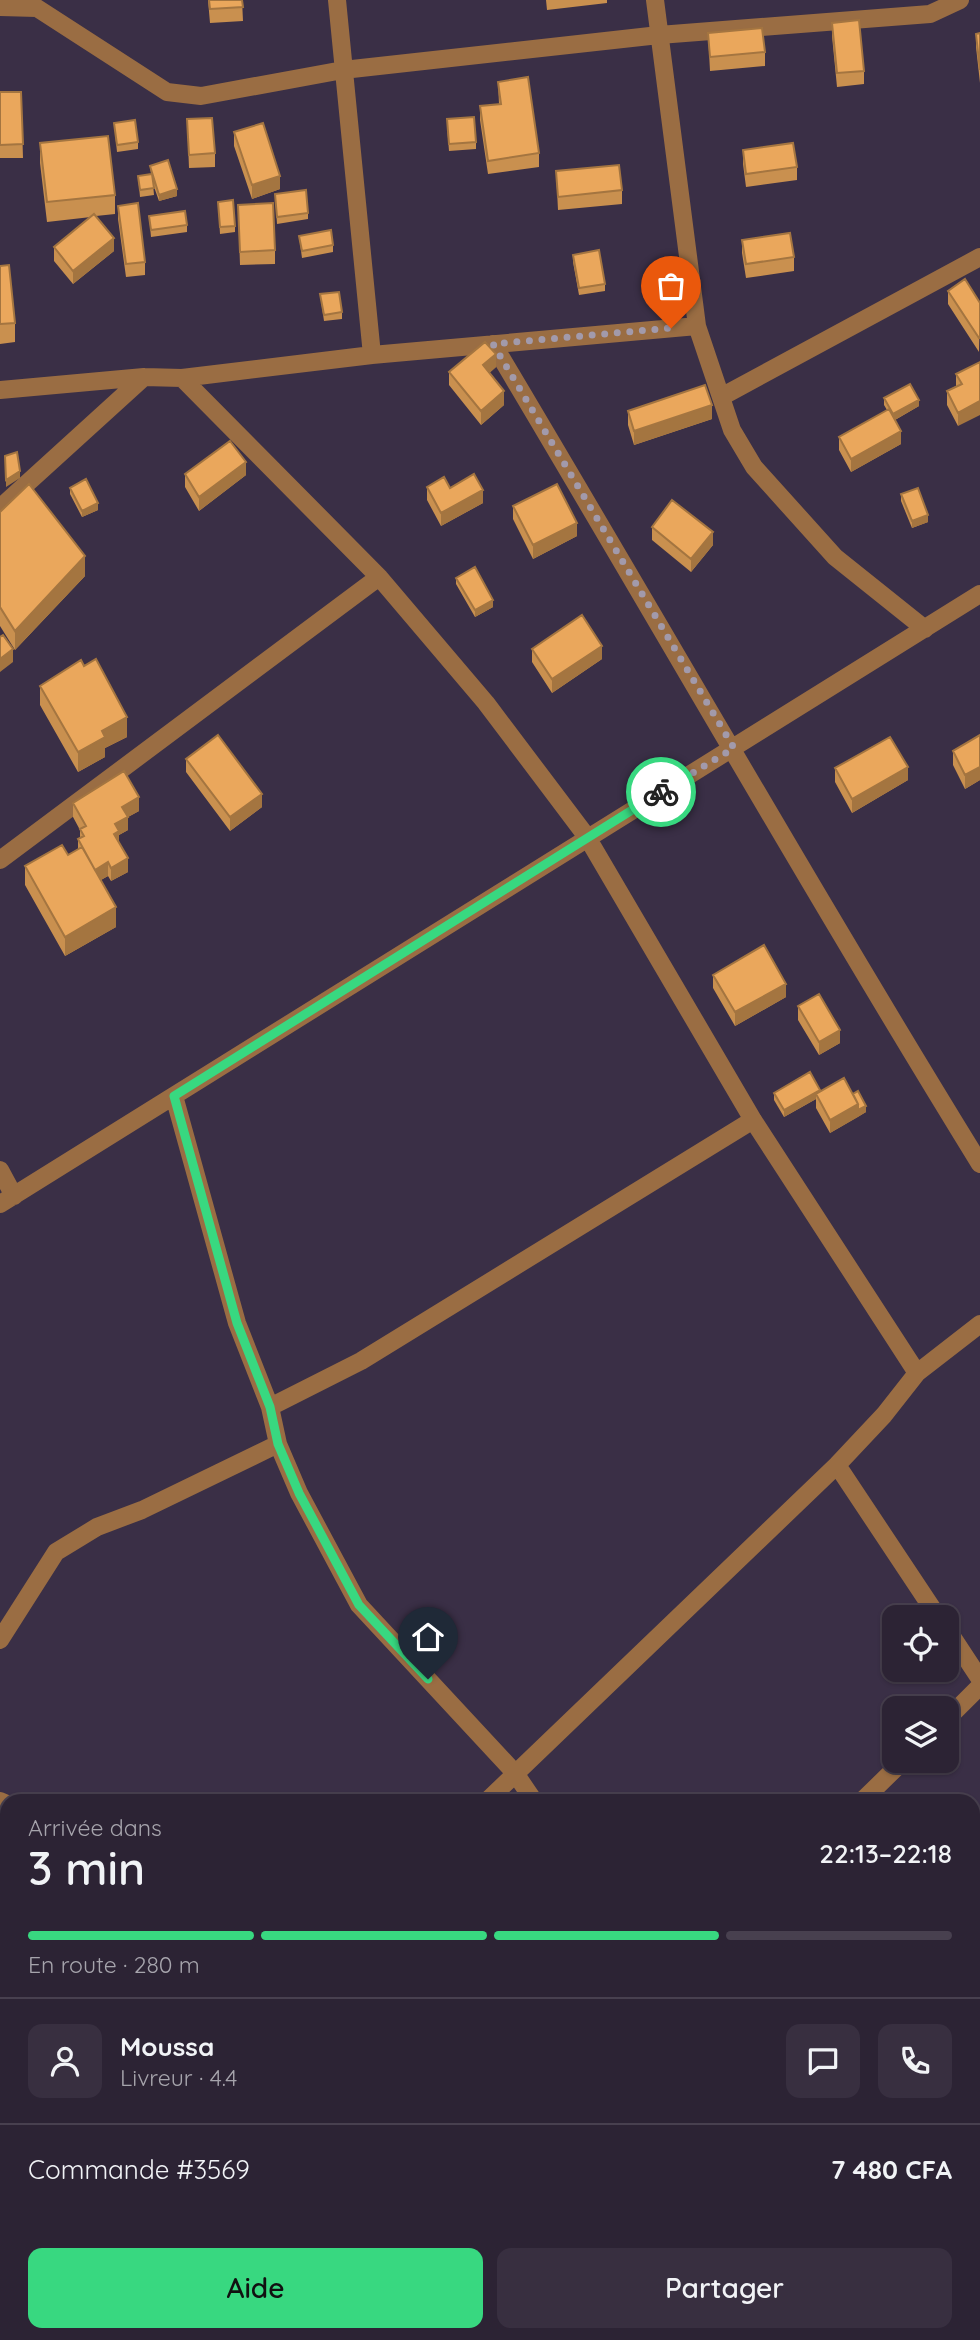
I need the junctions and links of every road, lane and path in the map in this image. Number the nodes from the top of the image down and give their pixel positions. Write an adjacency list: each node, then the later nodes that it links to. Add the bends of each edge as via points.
1 (337, 0): 6 (street)
2 (655, 0): 5 (street)
3 (960, 0): 5 (street, via 930,14)
4 (0, 7): 6 (street, via 37,8 167,92 201,96)
5 (659, 35): 6 (street); 8 (street)
6 (342, 70): 10 (street)
7 (980, 257): 14 (street)
8 (697, 326): 9 (street); 14 (street)
9 (493, 344): 10 (street); 19 (street)
10 (372, 355): 12 (street)
11 (144, 377): 12 (street); 13 (street); 15 (street)
12 (182, 378): 16 (street)
13 (0, 390)
14 (721, 397): 18 (street, via 732,430 754,467 835,557)
15 (0, 508)
16 (379, 577): 20 (street, via 486,703); 21 (street)
17 (980, 594): 18 (street)
18 (925, 629): 19 (street)
19 (734, 748): 20 (street); 24 (street, via 817,897)
20 (587, 837): 22 (street); 23 (street)
21 (0, 860)
22 (174, 1096): 26 (street); 29 (street, via 237,1323)
23 (753, 1120): 28 (street); 29 (street, via 361,1361)
24 (980, 1164)
25 (0, 1170): 26 (street)
26 (7, 1200)
27 (980, 1324): 28 (street)
28 (917, 1373): 31 (street)
29 (270, 1407): 30 (street)
30 (278, 1444): 33 (street, via 97,1527 56,1552); 38 (street, via 359,1605)
31 (837, 1465): 32 (street); 38 (street)
32 (931, 1605)
33 (0, 1640)
34 (959, 1647): 35 (street)
35 (980, 1679)
36 (980, 1686): 37 (street)
37 (959, 1707)
38 (515, 1773): 40 (street); 41 (street)
39 (891, 1773): 42 (street)
40 (494, 1794)
41 (529, 1794)
42 (869, 1794)

